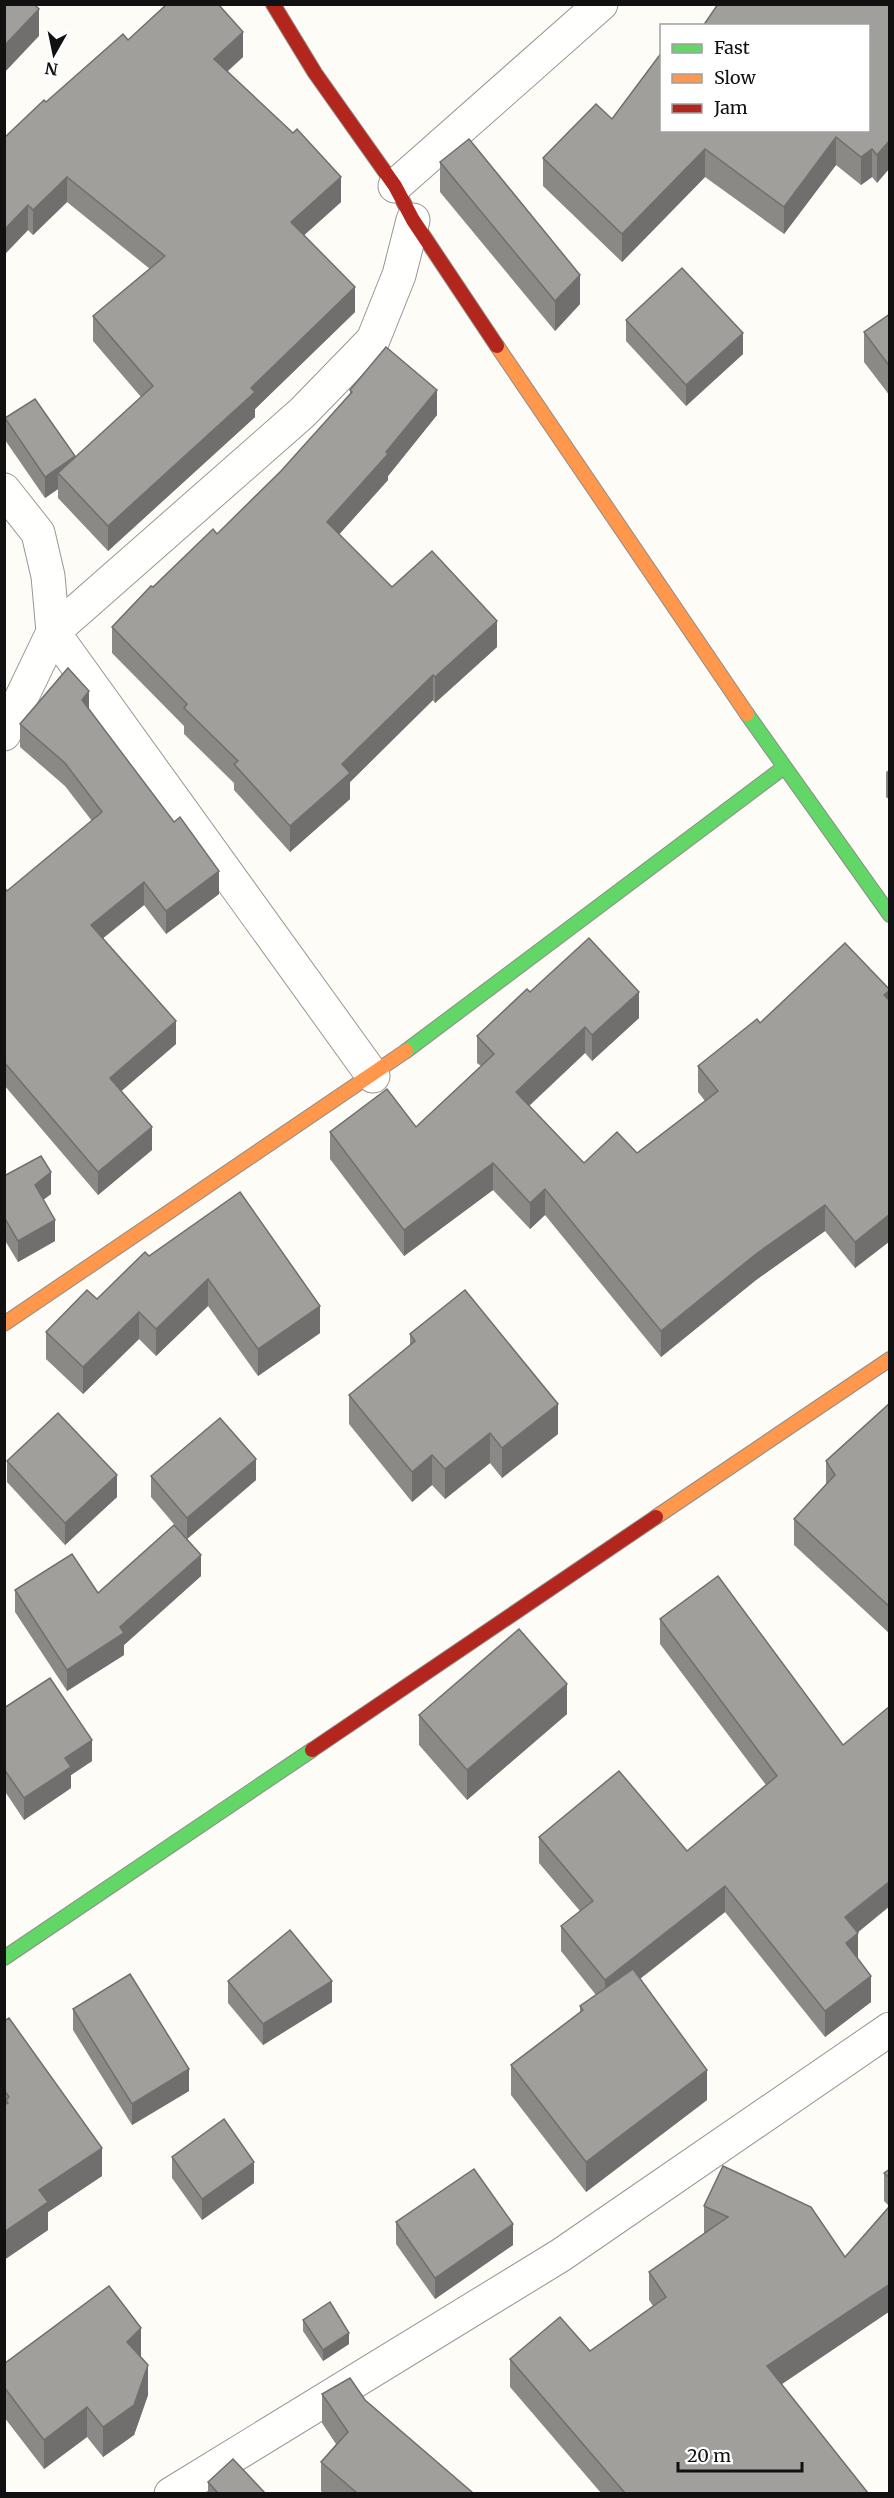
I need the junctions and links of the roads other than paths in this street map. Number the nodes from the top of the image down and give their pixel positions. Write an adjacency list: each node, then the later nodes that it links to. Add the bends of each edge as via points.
1 (273, 4): 3 (street, via 315,73)
2 (601, 4): 3 (street)
3 (395, 186): 4 (street)
4 (413, 220): 6 (street, via 399,275 373,340 302,413); 8 (street)
5 (4, 490): 6 (street, via 38,533 48,576)
6 (53, 632): 7 (street); 10 (street)
7 (4, 734)
8 (783, 768): 9 (street); 10 (street)
9 (890, 915)
10 (374, 1076): 11 (street)
11 (4, 1324)
12 (890, 1359): 13 (street)
13 (4, 1958)
14 (890, 2030): 15 (street, via 561,2255)
15 (171, 2493)

